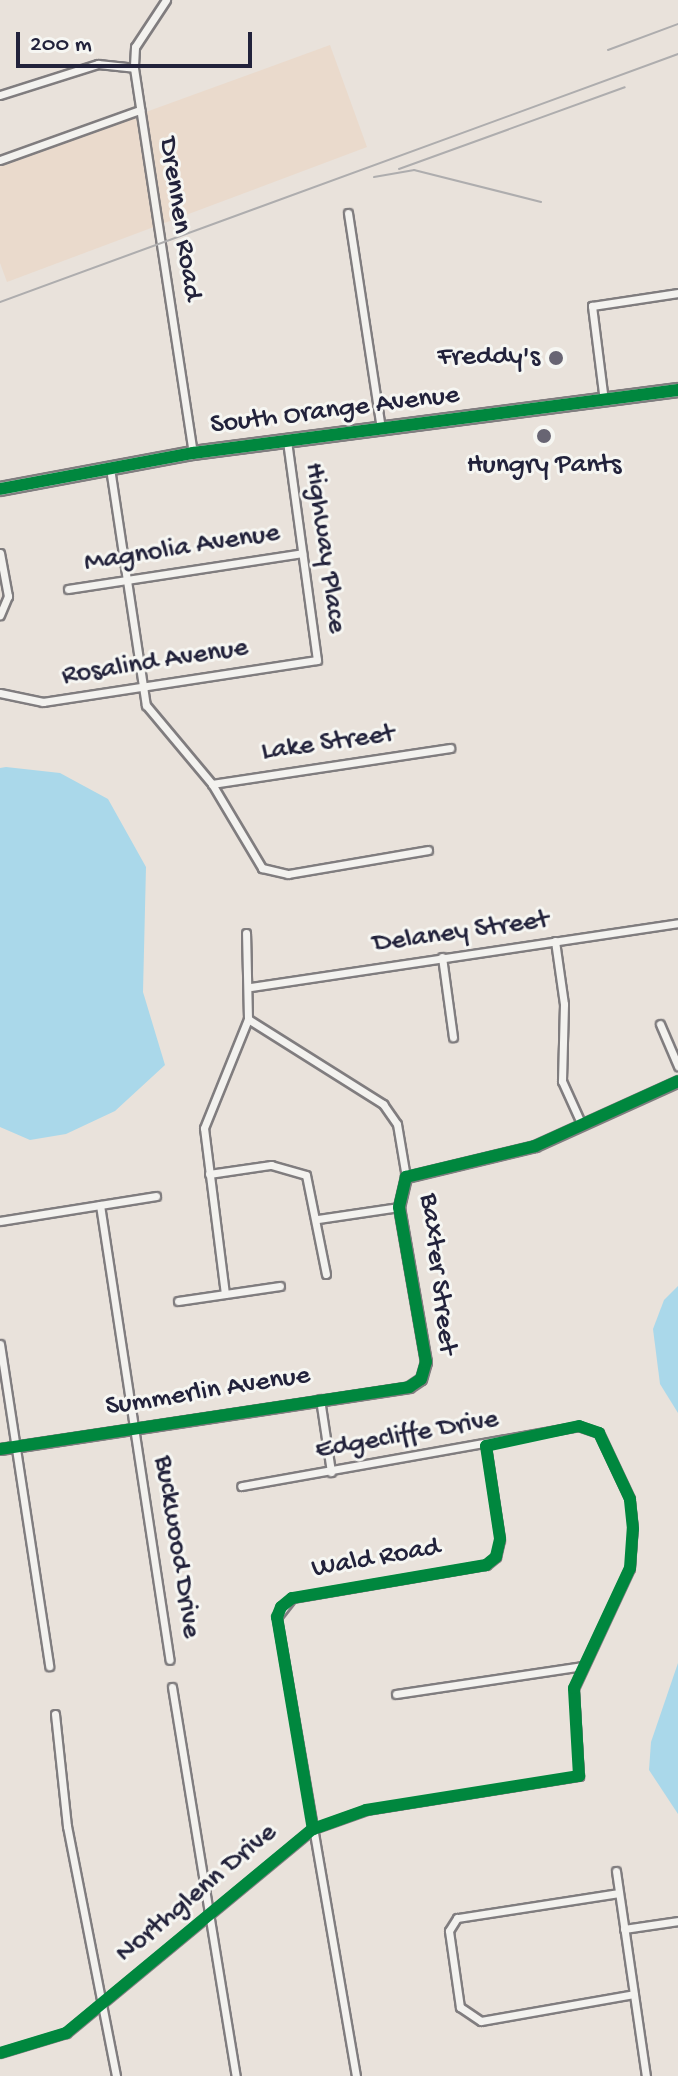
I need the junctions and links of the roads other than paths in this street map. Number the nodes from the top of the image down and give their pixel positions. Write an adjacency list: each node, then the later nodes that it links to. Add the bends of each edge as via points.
1 (166, 0): 2 (street, Drennen Road, via 135,47)
2 (134, 68): 3 (street, via 98,64); 4 (street, Drennen Road)
3 (0, 95)
4 (140, 110): 5 (street); 12 (street, Drennen Road)
5 (0, 160)
6 (348, 213): 10 (street)
7 (678, 293): 9 (street, via 592,306)
8 (678, 390): 9 (main road, South Orange Avenue)
9 (604, 401): 10 (main road, South Orange Avenue)
10 (381, 429): 11 (main road, South Orange Avenue)
11 (287, 441): 12 (main road, South Orange Avenue); 16 (street, Highway Place)
12 (193, 453): 13 (main road, South Orange Avenue)
13 (110, 468): 14 (main road, South Orange Avenue); 17 (street)
14 (0, 489)
15 (0, 553): 19 (street, via 8,596)
16 (302, 553): 17 (street, Magnolia Avenue); 20 (street, Highway Place)
17 (127, 579): 18 (street, Magnolia Avenue); 21 (street)
18 (68, 589)
19 (0, 615)
20 (317, 660): 21 (street, Rosalind Avenue)
21 (141, 687): 22 (street, Rosalind Avenue, via 43,702); 24 (street, via 155,721)
22 (0, 693)
23 (450, 748): 24 (street, Lake Street)
24 (212, 784): 25 (street, via 267,872 280,875)
25 (428, 850)
26 (678, 923): 28 (street, Delaney Street)
27 (246, 933): 30 (street)
28 (555, 941): 29 (street, Delaney Street); 36 (street, via 564,1004 562,1081)
29 (442, 957): 30 (street, Delaney Street); 33 (street)
30 (251, 987): 31 (street)
31 (248, 1019): 37 (street, via 239,1052 207,1113); 38 (street, Baxter Street, via 383,1104 397,1124)
32 (660, 1024): 34 (street)
33 (453, 1037)
34 (678, 1066)
35 (678, 1081): 36 (street)
36 (582, 1125): 38 (street, via 514,1153)
37 (209, 1174): 42 (street, via 271,1165 306,1175); 46 (street)
38 (406, 1177): 41 (street, Baxter Street)
39 (156, 1196): 40 (street)
40 (100, 1205): 43 (street); 51 (street, Buckwood Drive)
41 (399, 1207): 42 (street); 49 (street, Baxter Street, via 425,1352)
42 (318, 1219): 44 (street)
43 (0, 1221)
44 (326, 1274)
45 (280, 1286): 46 (street)
46 (225, 1294): 47 (street)
47 (178, 1301)
48 (0, 1344): 53 (street)
49 (421, 1379): 50 (street, Summerlin Avenue, via 401,1389)
50 (320, 1399): 51 (street, Summerlin Avenue); 55 (street)
51 (133, 1428): 53 (street, Summerlin Avenue); 57 (street, Buckwood Drive)
52 (486, 1446): 55 (street, Edgecliffe Drive); 59 (street, Edgecliffe Drive, via 579,1426 599,1433 630,1499 630,1568); 63 (street, Wald Road, via 500,1539 496,1557 486,1565 292,1598 281,1607 277,1617)
53 (15, 1447): 54 (street, Summerlin Avenue); 58 (street)
54 (0, 1449)
55 (331, 1472): 56 (street, Edgecliffe Drive)
56 (241, 1486)
57 (170, 1660)
58 (49, 1666)
59 (583, 1666): 61 (street); 63 (street, Northglenn Drive, via 572,1708 579,1776 366,1810)
60 (172, 1687): 66 (street)
61 (396, 1694)
62 (55, 1714): 70 (street, via 67,1826)
63 (313, 1829): 66 (street, Northglenn Drive); 74 (street, Wald Road)
64 (616, 1871): 65 (street)
65 (619, 1893): 68 (street); 69 (street, via 457,1918 449,1931 460,2007 481,2021)
66 (208, 1917): 70 (street, Northglenn Drive); 73 (street)
67 (678, 1921): 68 (street)
68 (624, 1929): 69 (street)
69 (634, 1994): 75 (street)
70 (105, 2001): 71 (street, Northglenn Drive, via 50,2042); 72 (street)
71 (0, 2053)
72 (116, 2076)
73 (236, 2076)
74 (356, 2076)
75 (646, 2076)

